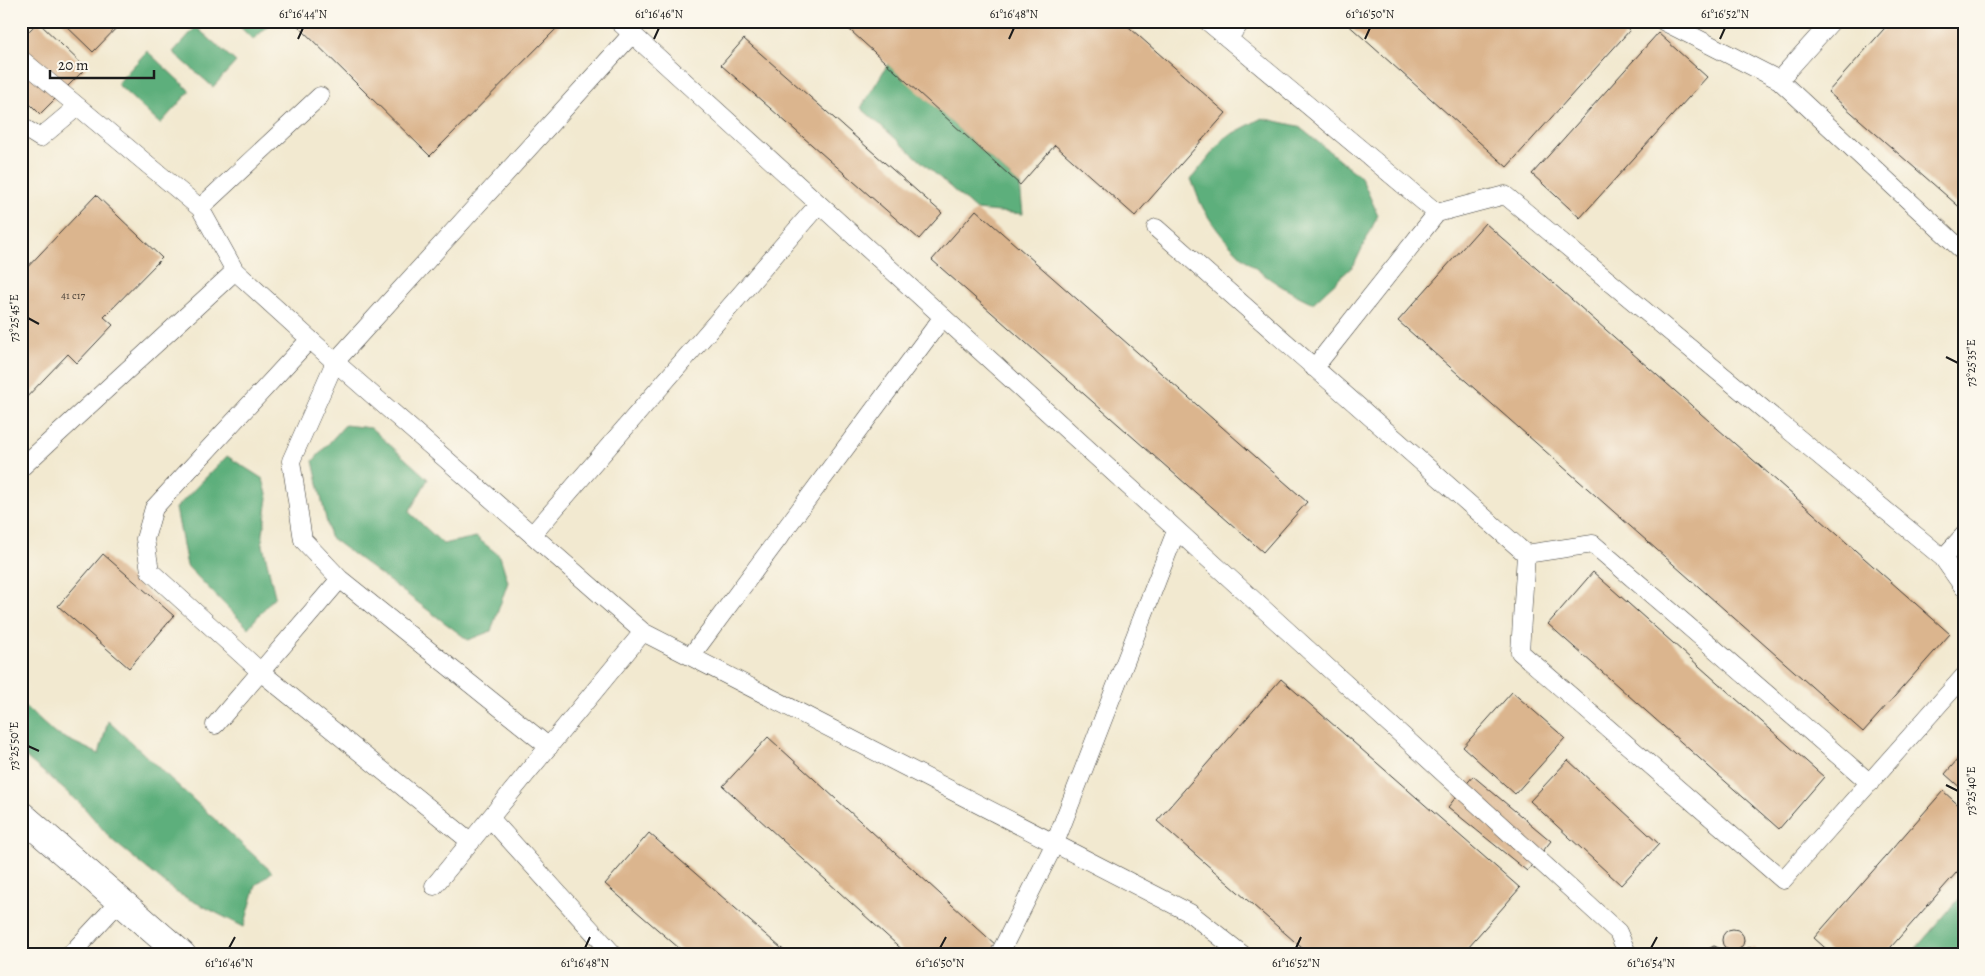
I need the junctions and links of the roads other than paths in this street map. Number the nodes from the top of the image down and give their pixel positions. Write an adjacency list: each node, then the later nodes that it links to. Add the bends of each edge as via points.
1 (618, 21): 6 (lane)
2 (1207, 21): 7 (lane)
3 (1242, 21): 7 (lane)
4 (1663, 21): 9 (lane)
5 (1832, 21): 9 (lane)
6 (631, 35): 13 (lane); 21 (lane)
7 (1228, 38): 15 (lane)
8 (21, 59): 11 (lane)
9 (1779, 80): 17 (lane)
10 (320, 96): 14 (lane)
11 (77, 107): 12 (lane, via 40,138); 14 (lane)
12 (21, 126)
13 (818, 205): 19 (lane); 25 (lane)
14 (200, 208): 18 (lane)
15 (1437, 213): 22 (lane); 28 (lane, via 1505,194)
16 (1156, 228): 22 (lane)
17 (1964, 252)
18 (235, 271): 20 (lane); 23 (lane)
19 (942, 318): 24 (lane); 32 (lane)
20 (310, 339): 21 (lane); 33 (lane, via 154,508 145,539 150,571)
21 (335, 362): 25 (lane); 29 (lane, via 291,461 303,540)
22 (1314, 368): 27 (lane)
23 (21, 468)
24 (1176, 531): 41 (lane); 49 (lane, via 1618,932)
25 (532, 535): 31 (lane)
26 (1964, 535): 28 (lane)
27 (1526, 554): 37 (lane, via 1593,544); 37 (lane, via 1520,652 1783,880)
28 (1943, 558): 30 (lane)
29 (340, 579): 33 (lane); 36 (lane)
30 (1964, 588)
31 (644, 632): 32 (lane); 36 (lane)
32 (690, 656): 41 (lane)
33 (262, 672): 35 (lane); 40 (lane)
34 (1964, 676): 37 (lane)
35 (215, 725)
36 (549, 747): 39 (lane)
37 (1870, 783)
38 (21, 815): 43 (street)
39 (490, 818): 40 (lane); 46 (lane)
40 (471, 842): 42 (lane)
41 (1055, 843): 47 (lane); 48 (lane, via 1190,913)
42 (434, 886)
43 (120, 901): 44 (lane); 45 (street)
44 (70, 955)
45 (182, 955)
46 (614, 955)
47 (999, 955)
48 (1243, 955)
49 (1628, 955)

